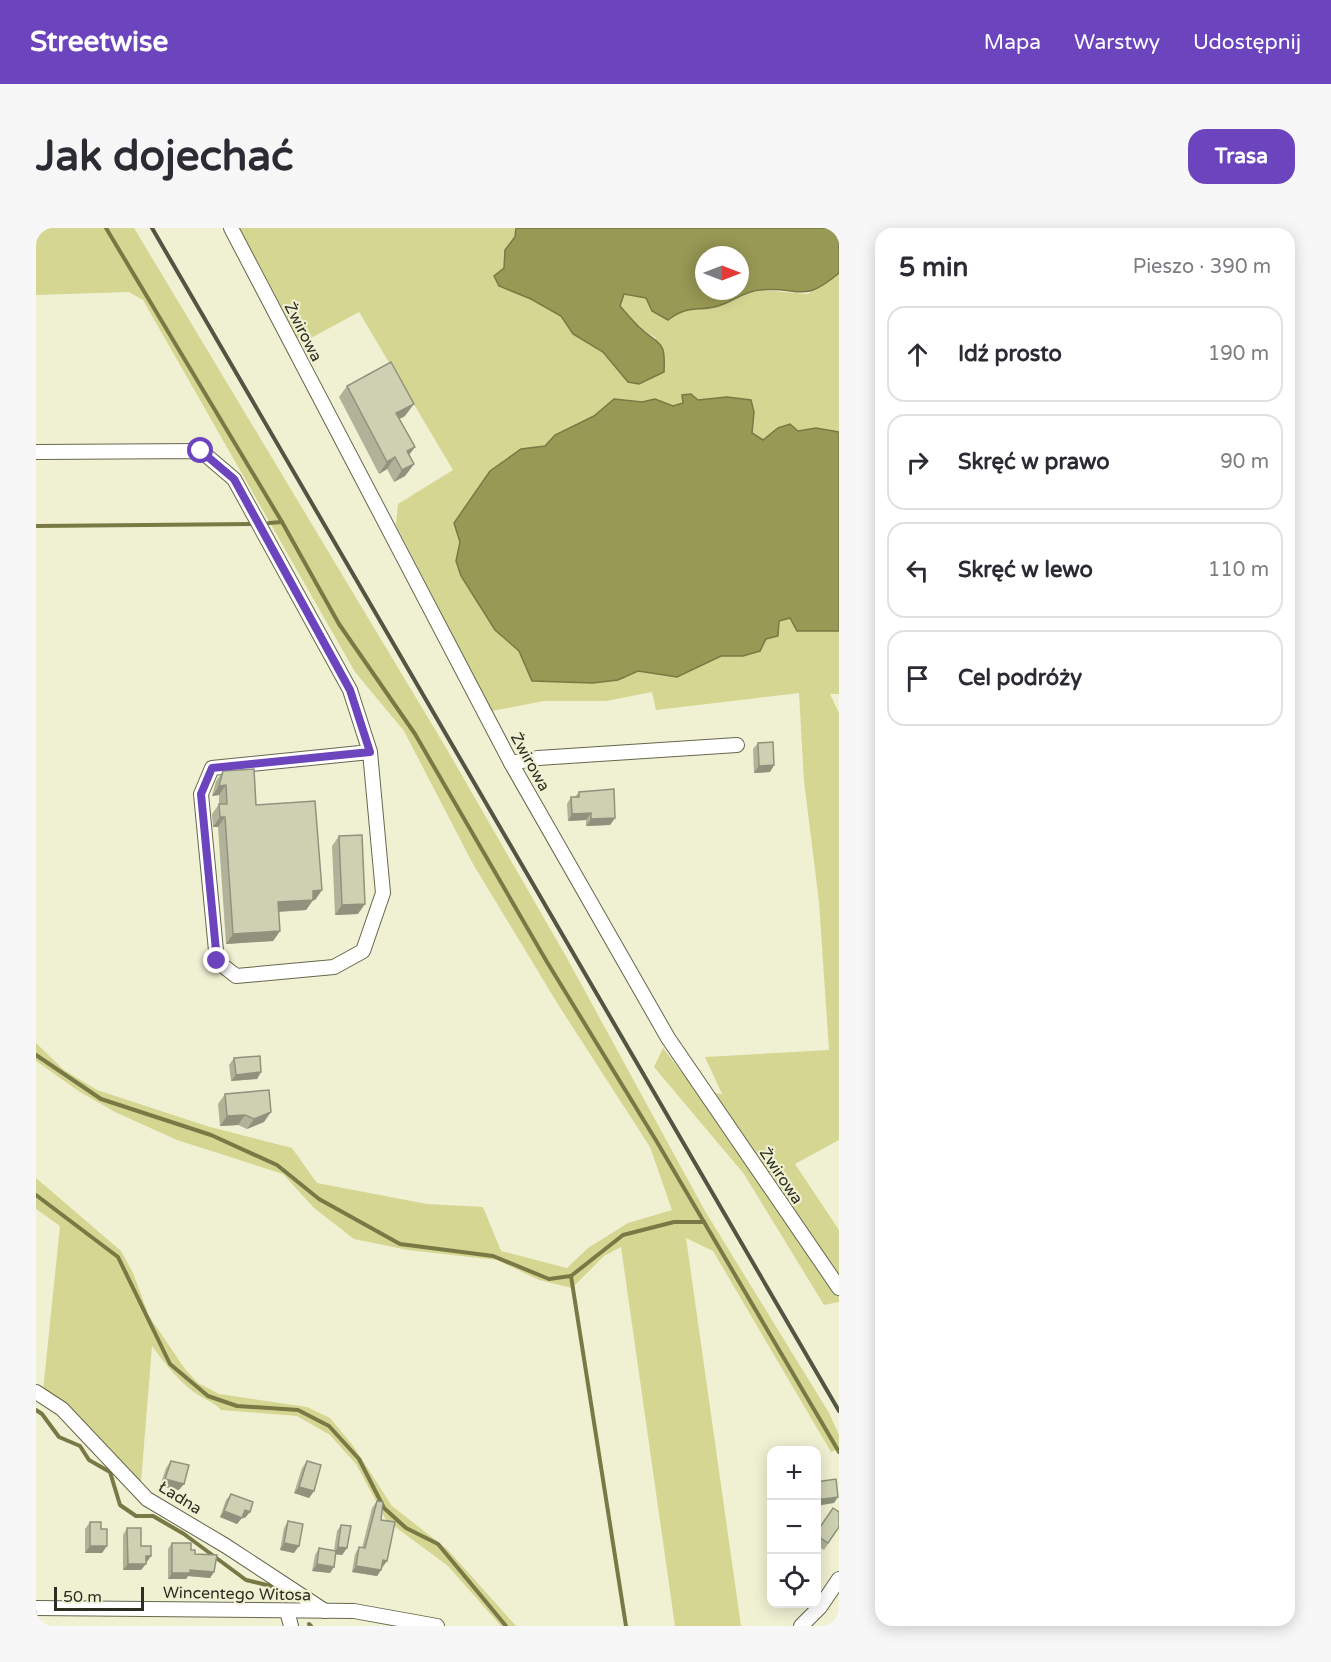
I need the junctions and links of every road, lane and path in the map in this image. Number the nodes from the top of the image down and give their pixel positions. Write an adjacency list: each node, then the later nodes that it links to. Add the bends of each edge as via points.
1 (231, 228): 5 (street, Żwirowa)
2 (36, 452): 4 (street, via 201,451 234,479 350,690)
3 (737, 745): 5 (street)
4 (370, 752): 4 (street, via 212,768 201,794 217,961 236,976 334,967 363,951 383,893)
5 (510, 763): 6 (street, Żwirowa, via 668,1038)
6 (839, 1288)
7 (36, 1392): 11 (street, Ładna, via 62,1409 147,1498)
8 (839, 1579): 16 (street)
9 (36, 1608): 10 (street, Wincentego Witosa)
10 (287, 1611): 11 (street, Wincentego Witosa); 13 (street)
11 (325, 1611): 12 (street, Wincentego Witosa)
12 (354, 1611): 14 (street); 15 (street, Wincentego Witosa)
13 (291, 1626)
14 (357, 1626)
15 (437, 1626)
16 (801, 1626)

